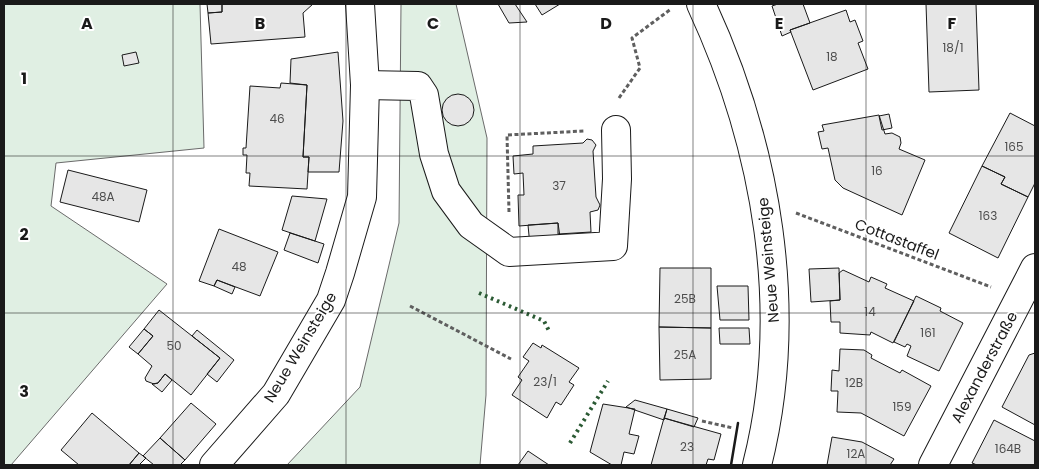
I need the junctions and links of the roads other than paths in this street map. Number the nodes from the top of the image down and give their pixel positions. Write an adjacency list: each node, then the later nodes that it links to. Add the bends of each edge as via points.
1 (360, 4): 3 (street, Neue Weinsteige)
2 (701, 4): 8 (street, Neue Weinsteige, via 745,114 765,201 774,305 774,367 765,435)
3 (365, 85): 4 (street, via 418,86 425,100 434,154 446,191 471,225 509,252 613,246); 7 (street, Neue Weinsteige, via 362,197 331,300 276,394)
4 (616, 130)
5 (1035, 268): 6 (street, Alexanderstraße)
6 (1028, 302): 9 (street, Alexanderstraße)
7 (214, 465)
8 (757, 465)
9 (933, 465)

